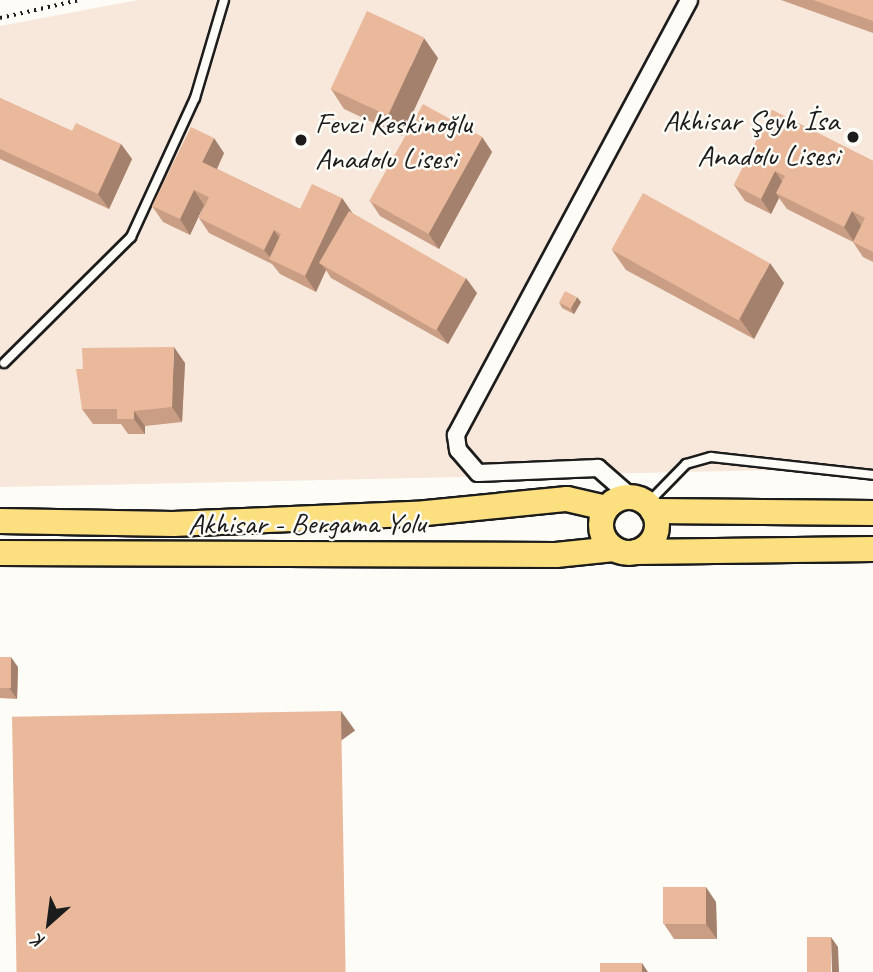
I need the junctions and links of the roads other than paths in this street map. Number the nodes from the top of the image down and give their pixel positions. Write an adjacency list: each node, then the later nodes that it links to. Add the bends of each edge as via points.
1 (224, 0): 3 (lane, via 195,98 131,237)
2 (689, 0): 5 (street, via 456,435 458,450 478,473 598,468)
3 (4, 363)
4 (873, 475): 5 (lane, via 711,457 686,464)
5 (644, 504): 6 (main road); 7 (main road); 9 (main road, via 655,536)
6 (606, 508): 8 (main road, Akhisar - Bergama Yolu, via 567,499 416,514 200,523); 9 (main road, via 602,535)
7 (873, 513)
8 (0, 521)
9 (625, 550): 10 (main road, Akhisar - Bergama Yolu); 11 (main road, Akhisar - Bergama Yolu, via 556,555)
10 (873, 550)
11 (0, 553)

